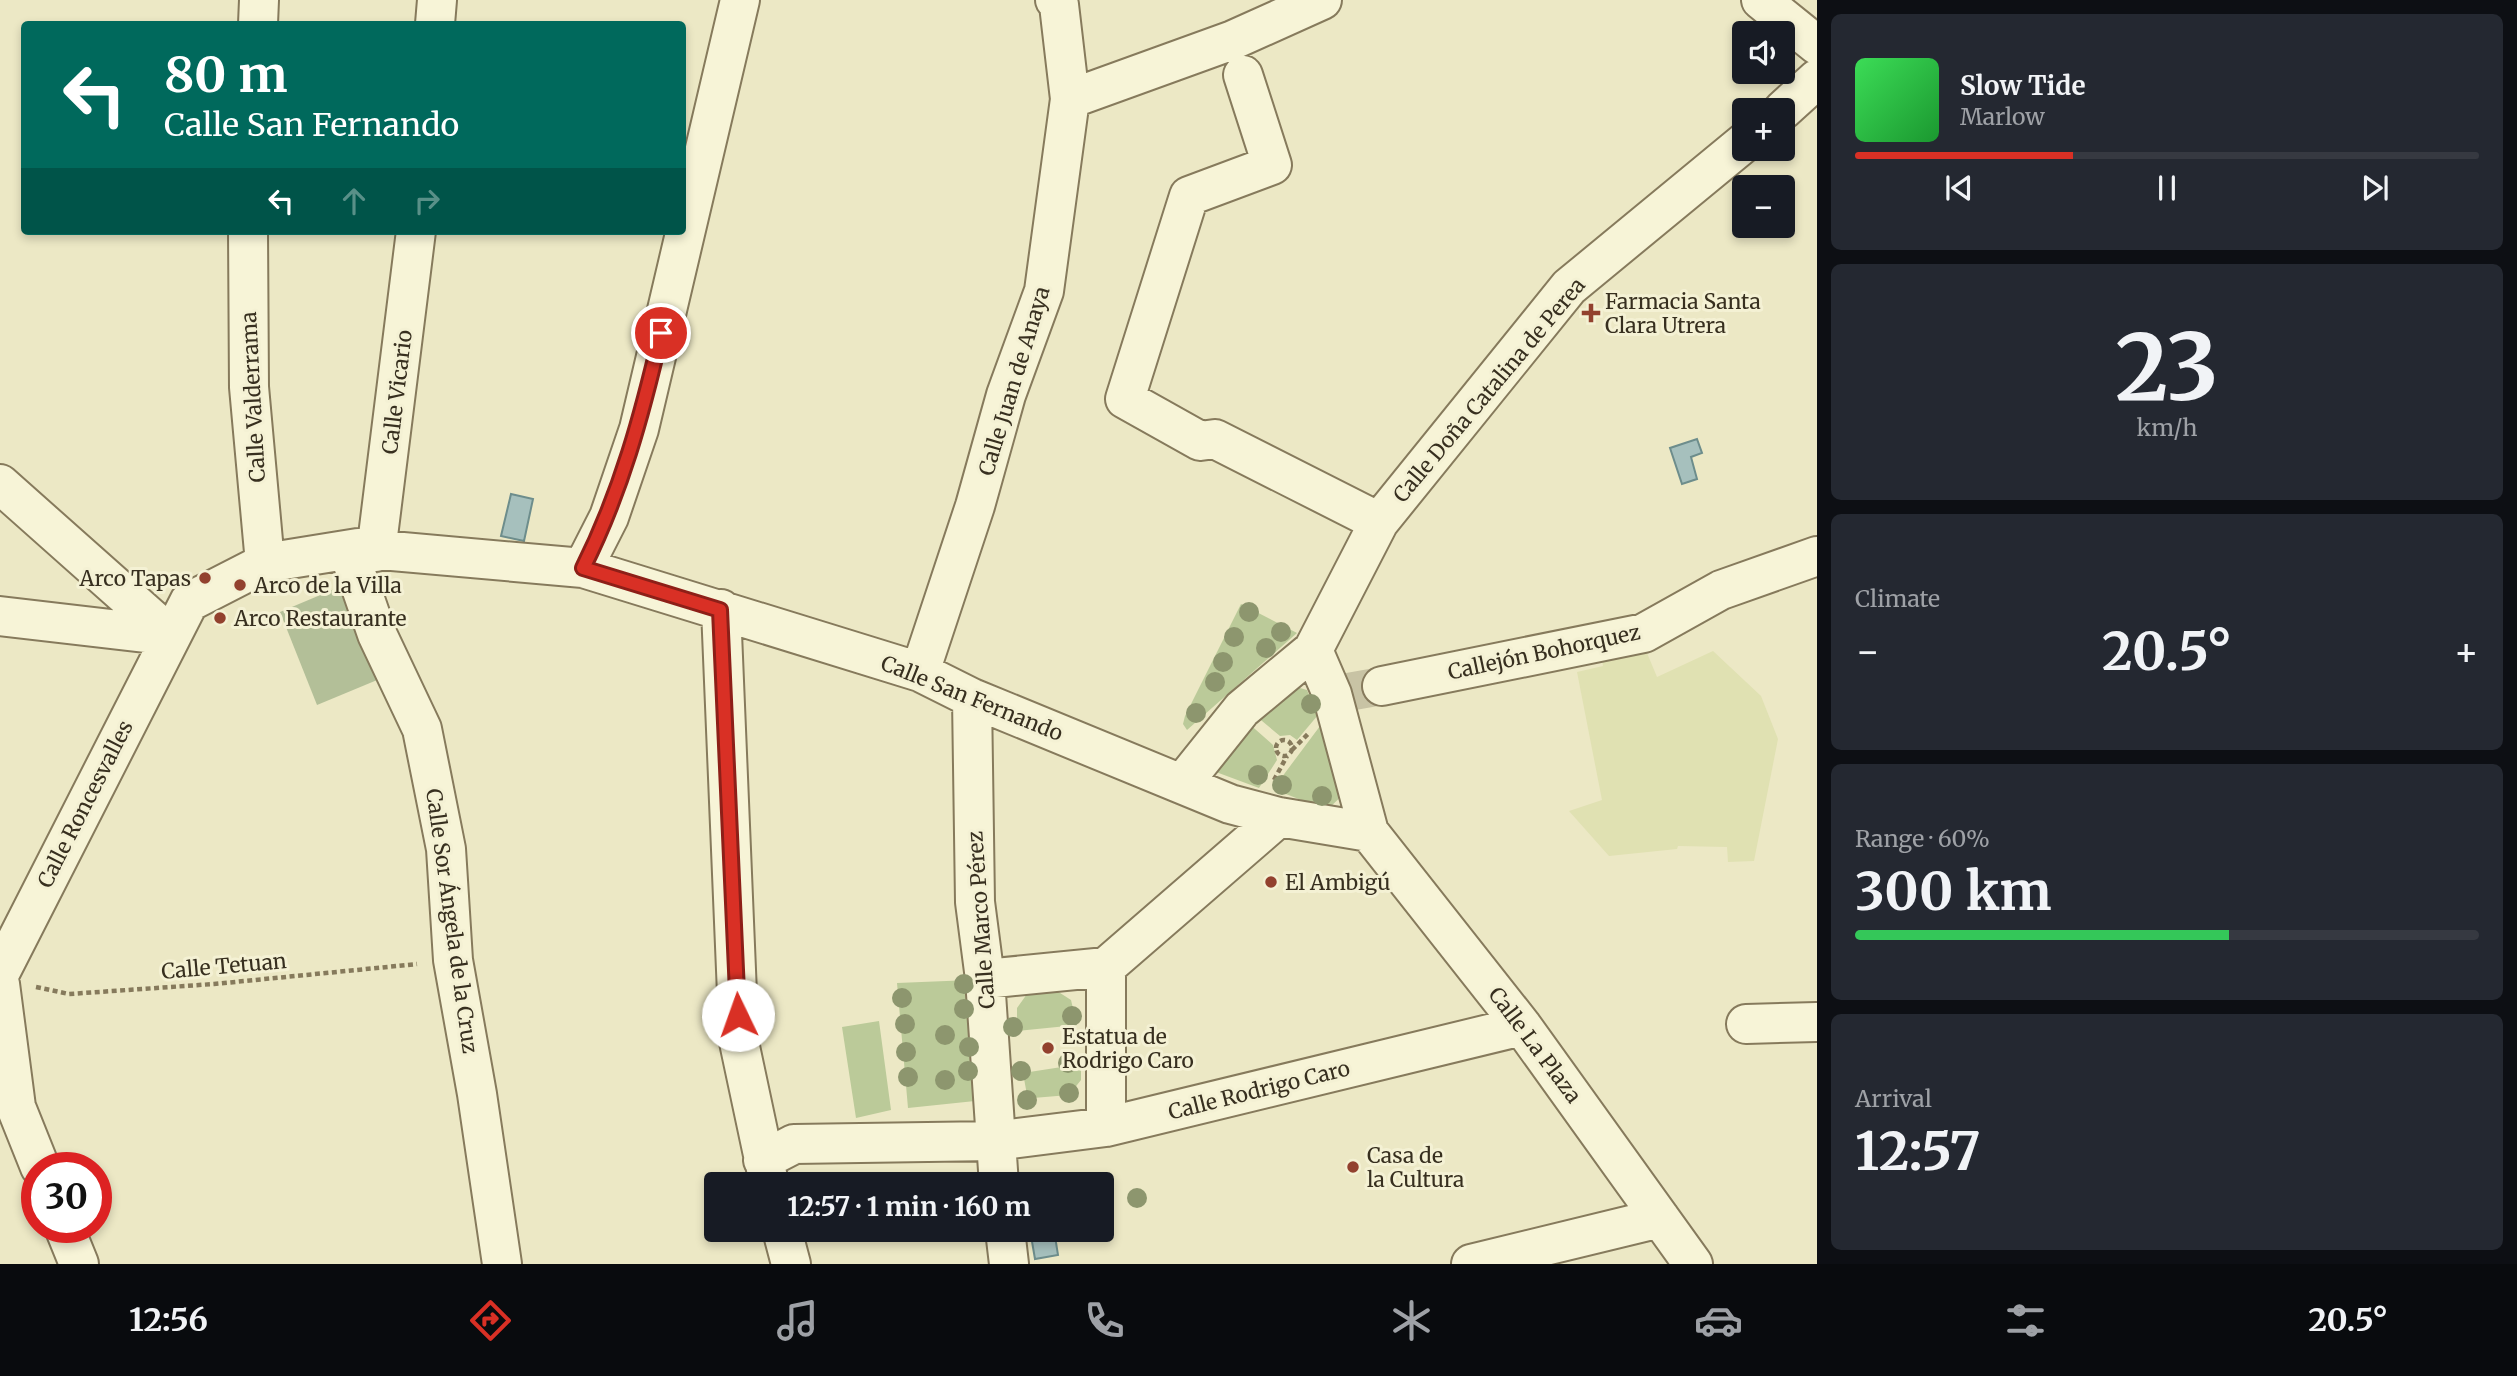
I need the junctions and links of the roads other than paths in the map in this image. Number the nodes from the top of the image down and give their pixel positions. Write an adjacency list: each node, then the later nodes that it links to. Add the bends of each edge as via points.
1 (259, 0): 7 (street)
2 (437, 0): 8 (street)
3 (740, 0): 15 (street)
4 (1055, 0): 12 (street, Calle Juan de Anaya)
5 (1322, 0): 10 (street)
6 (1761, 0): 9 (street)
7 (258, 21)
8 (435, 21)
9 (1817, 45)
10 (1237, 55): 12 (street); 21 (street, via 1272,165 1189,196 1125,399 1200,441 1214,439)
11 (1817, 79): 13 (street)
12 (1070, 99): 30 (street, Calle Juan de Anaya, via 1044,291 1006,395)
13 (1795, 99)
14 (1732, 153): 21 (street, Calle Doña Catalina de Perea, via 1569,287)
15 (686, 229)
16 (248, 235): 24 (street, Calle Valderrama, via 249,387)
17 (415, 235): 22 (street, Calle Vicario)
18 (685, 235): 25 (street, via 639,429 609,517)
19 (0, 484): 20 (street)
20 (15, 509): 28 (street)
21 (1379, 523): 29 (street, Calle Doña Catalina de Perea)
22 (362, 551): 24 (street, Calle San Fernando); 25 (street, Calle San Fernando); 52 (street, Calle Sor Ángela de la Cruz, via 377,634 422,729 446,849 453,960)
23 (1817, 556): 31 (street, Callejón Bohorquez, via 1721,590 1644,633)
24 (265, 563): 28 (street, Calle Roncesvalles, via 189,602)
25 (583, 568): 26 (street, Calle San Fernando)
26 (720, 610): 30 (street, Calle San Fernando); 45 (street, via 739,1042)
27 (0, 616): 28 (street)
28 (171, 636): 38 (street, Calle Roncesvalles)
29 (1312, 650): 31 (street); 33 (street, via 1242,709)
30 (920, 672): 32 (street, Calle San Fernando)
31 (1354, 691): 35 (street)
32 (972, 698): 33 (street, Calle San Fernando); 37 (street, Calle Marco Pérez, via 975,902)
33 (1182, 783): 34 (street, Calle San Fernando, via 1230,804)
34 (1279, 817): 35 (street, Calle San Fernando); 36 (street)
35 (1369, 832): 41 (street, Calle La Plaza)
36 (1106, 967): 37 (street); 42 (street)
37 (985, 979): 43 (street, Calle Marco Pérez)
38 (11, 981): 44 (street, via 16,1107)
39 (1817, 1022): 40 (street)
40 (1746, 1024)
41 (1522, 1026): 42 (street, Calle Rodrigo Caro); 47 (street, Calle La Plaza)
42 (1106, 1127): 43 (street, Calle Rodrigo Caro)
43 (994, 1141): 45 (street, Calle Rodrigo Caro, via 794,1144); 46 (street, Calle Marco Pérez)
44 (34, 1152)
45 (767, 1172)
46 (998, 1172)
47 (1660, 1218): 55 (street); 56 (street, Calle La Plaza)
48 (785, 1242): 53 (street)
49 (1006, 1242): 54 (street)
50 (70, 1243): 51 (street)
51 (79, 1264)
52 (502, 1264)
53 (791, 1264)
54 (1009, 1264)
55 (1471, 1264)
56 (1693, 1264)

